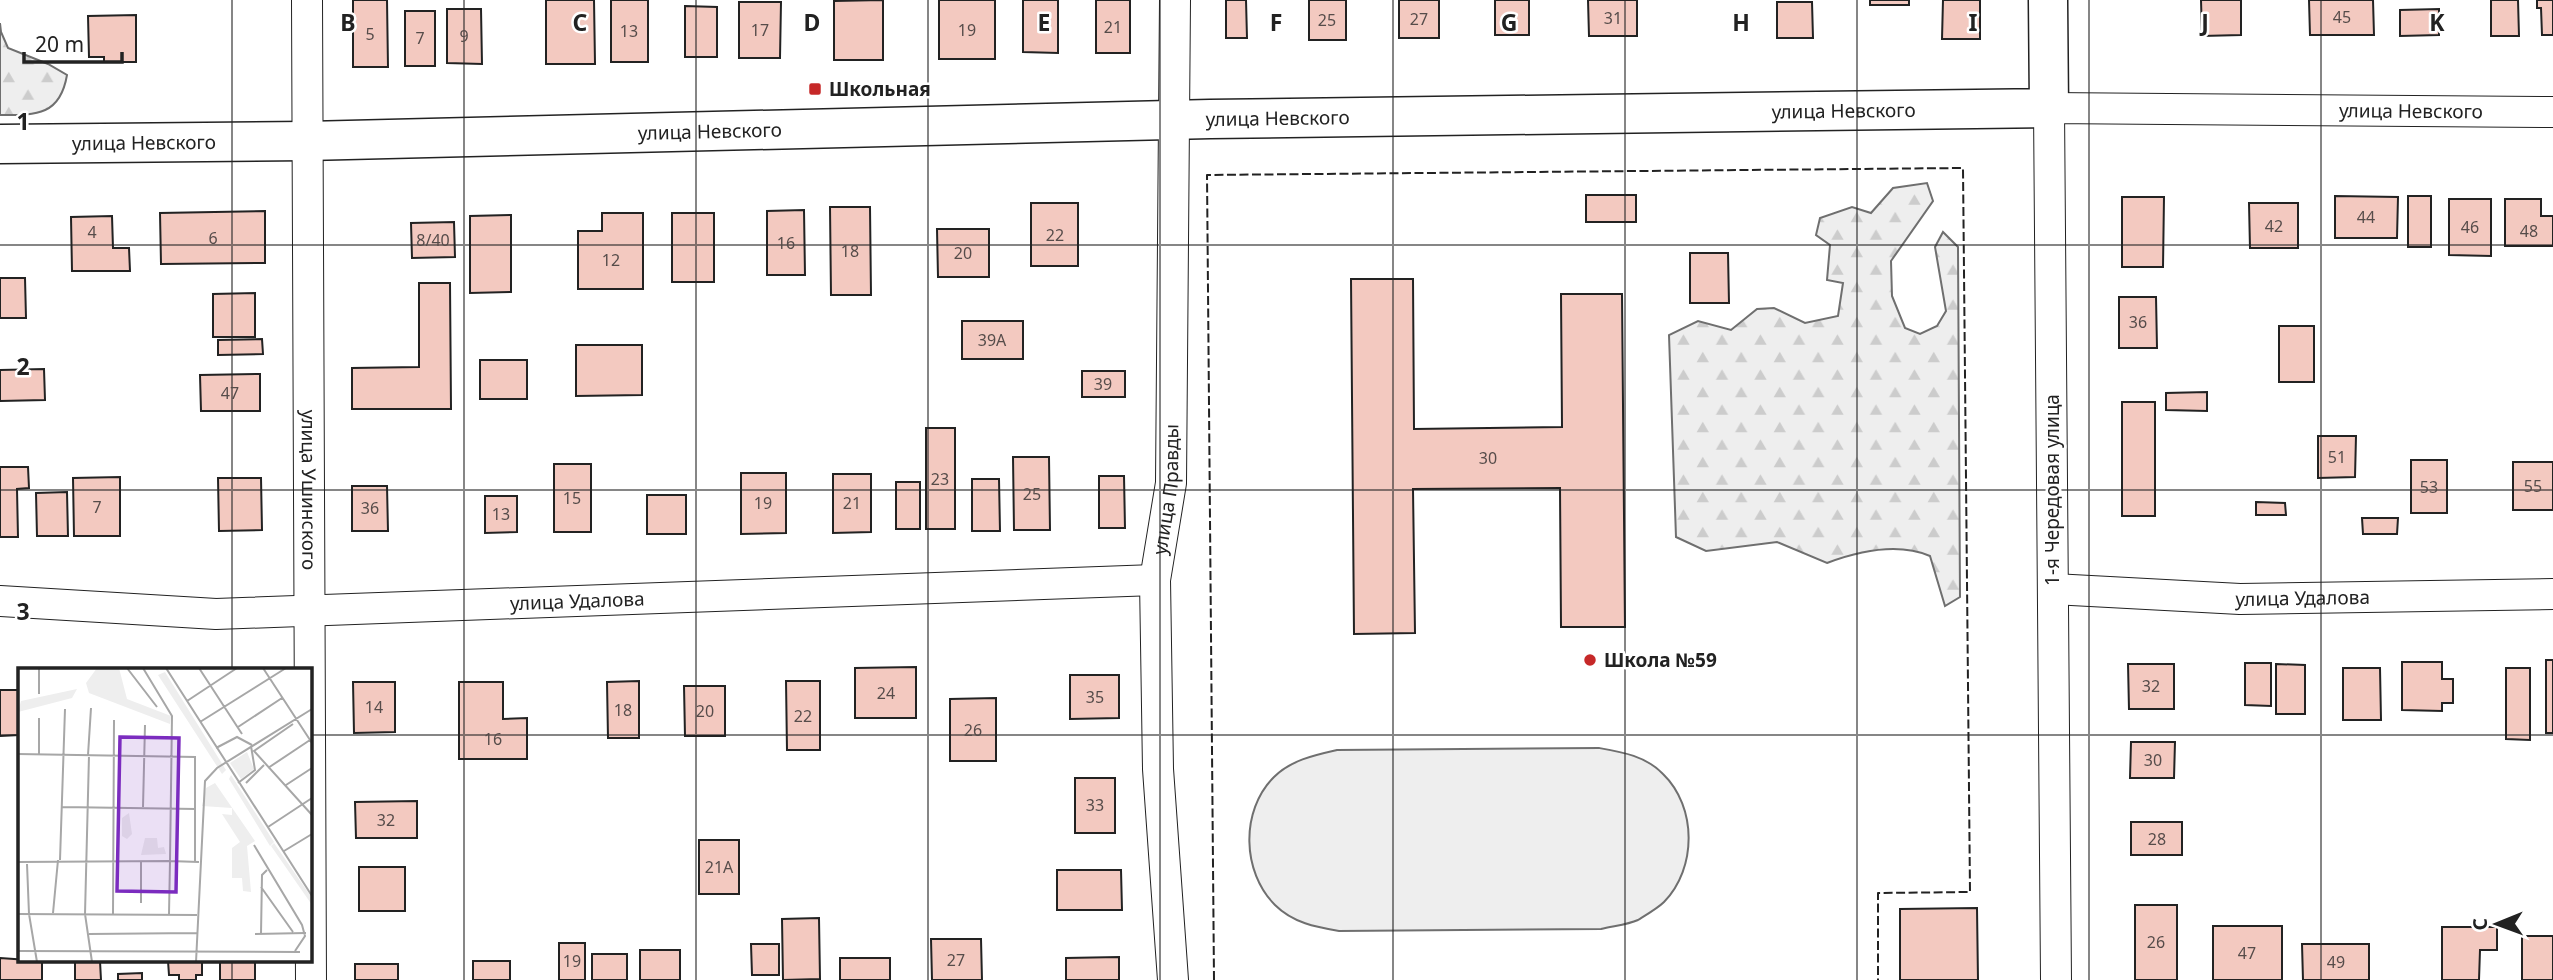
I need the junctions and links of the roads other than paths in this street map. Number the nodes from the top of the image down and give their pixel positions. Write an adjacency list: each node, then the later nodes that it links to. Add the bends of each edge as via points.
1 (307, 0): 7 (street, улица Ушинского)
2 (1175, 0): 6 (street, улица Правды)
3 (2048, 0): 4 (main road, 1-я Чередовая улица)
4 (2049, 108): 5 (street, улица Невского); 6 (main road, улица Невского); 10 (street, 1-я Чередовая улица)
5 (2553, 112)
6 (1175, 120): 7 (main road, улица Невского); 9 (street, улица Правды, via 1171,484)
7 (307, 141): 8 (main road, улица Невского); 13 (street, улица Ушинского)
8 (0, 144)
9 (1156, 580): 13 (street, улица Удалова); 17 (street, улица Правды, via 1158,769)
10 (2053, 589): 11 (street, улица Удалова, via 2240,599); 18 (street, 1-я Чередовая улица)
11 (2553, 594)
12 (0, 601): 13 (street, улица Удалова, via 216,614)
13 (311, 610): 14 (street, улица Ушинского)
14 (311, 668)
15 (311, 962): 16 (street, улица Ушинского)
16 (311, 980)
17 (1173, 980)
18 (2056, 980)

